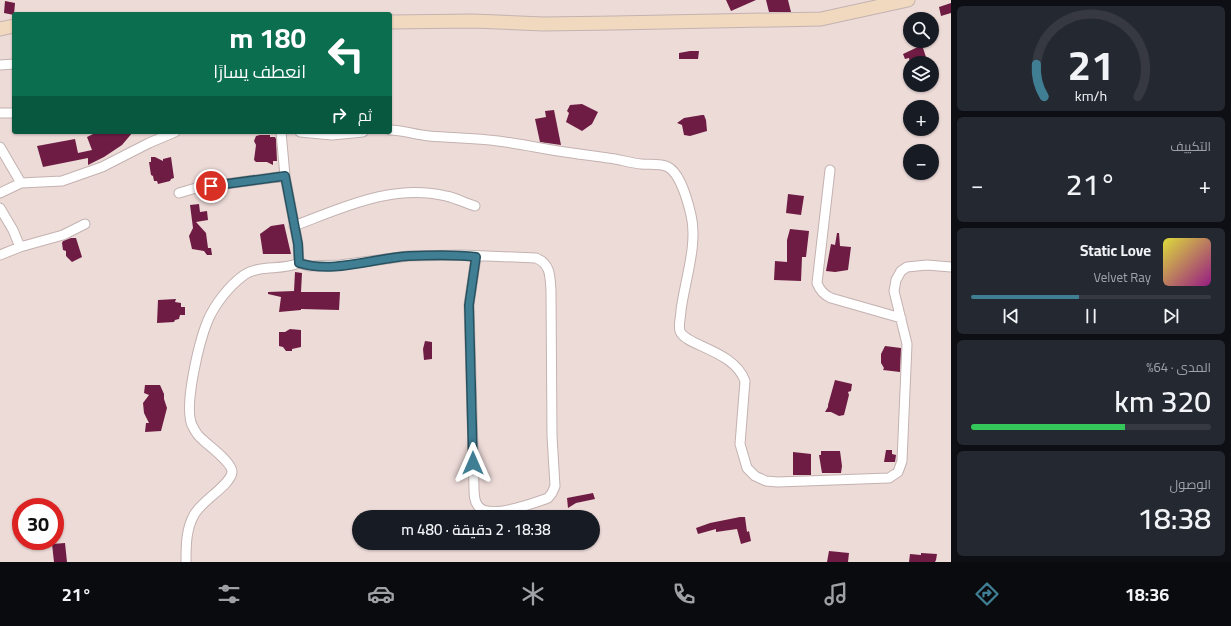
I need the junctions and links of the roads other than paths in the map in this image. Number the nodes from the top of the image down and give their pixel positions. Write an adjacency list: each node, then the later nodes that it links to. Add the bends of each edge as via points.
1 (908, 0): 2 (street, via 821,19 543,24 473,21)
2 (392, 22)
3 (12, 26): 4 (street)
4 (0, 29)
5 (12, 64): 6 (street)
6 (0, 66)
7 (0, 113): 8 (street)
8 (12, 113)
9 (392, 130): 29 (street, via 427,136 497,140 669,167 675,173 684,194 693,227 680,330 684,337 732,362 743,374 745,381 740,444 742,454 750,472 766,481 889,478 898,472 902,461 907,373 907,344)
10 (171, 134): 17 (street, via 143,145 102,167 62,181)
11 (281, 134): 16 (street)
12 (321, 134): 13 (street)
13 (342, 134)
14 (0, 147): 17 (street)
15 (830, 170): 29 (street, via 817,283 819,288 831,298)
16 (285, 176): 19 (street, via 196,188); 23 (street)
17 (21, 183): 18 (street)
18 (0, 193)
19 (179, 193)
20 (475, 206): 23 (street, via 446,196 409,193 361,200)
21 (0, 208): 24 (street)
22 (85, 224): 24 (street, via 63,235)
23 (294, 226): 27 (street)
24 (20, 246): 25 (street)
25 (0, 255)
26 (476, 257): 26 (street, via 536,258 543,261 550,274 555,486 548,498 495,513 478,506 474,488 469,305); 27 (street, via 408,256 340,265 309,266)
27 (299, 263): 30 (street, via 252,270 232,285 208,320 195,369 189,416 200,438 230,465 232,473 230,479 194,514 188,528)
28 (951, 267): 29 (street, via 918,265 906,267 901,271 894,291)
29 (901, 318)
30 (186, 562)

